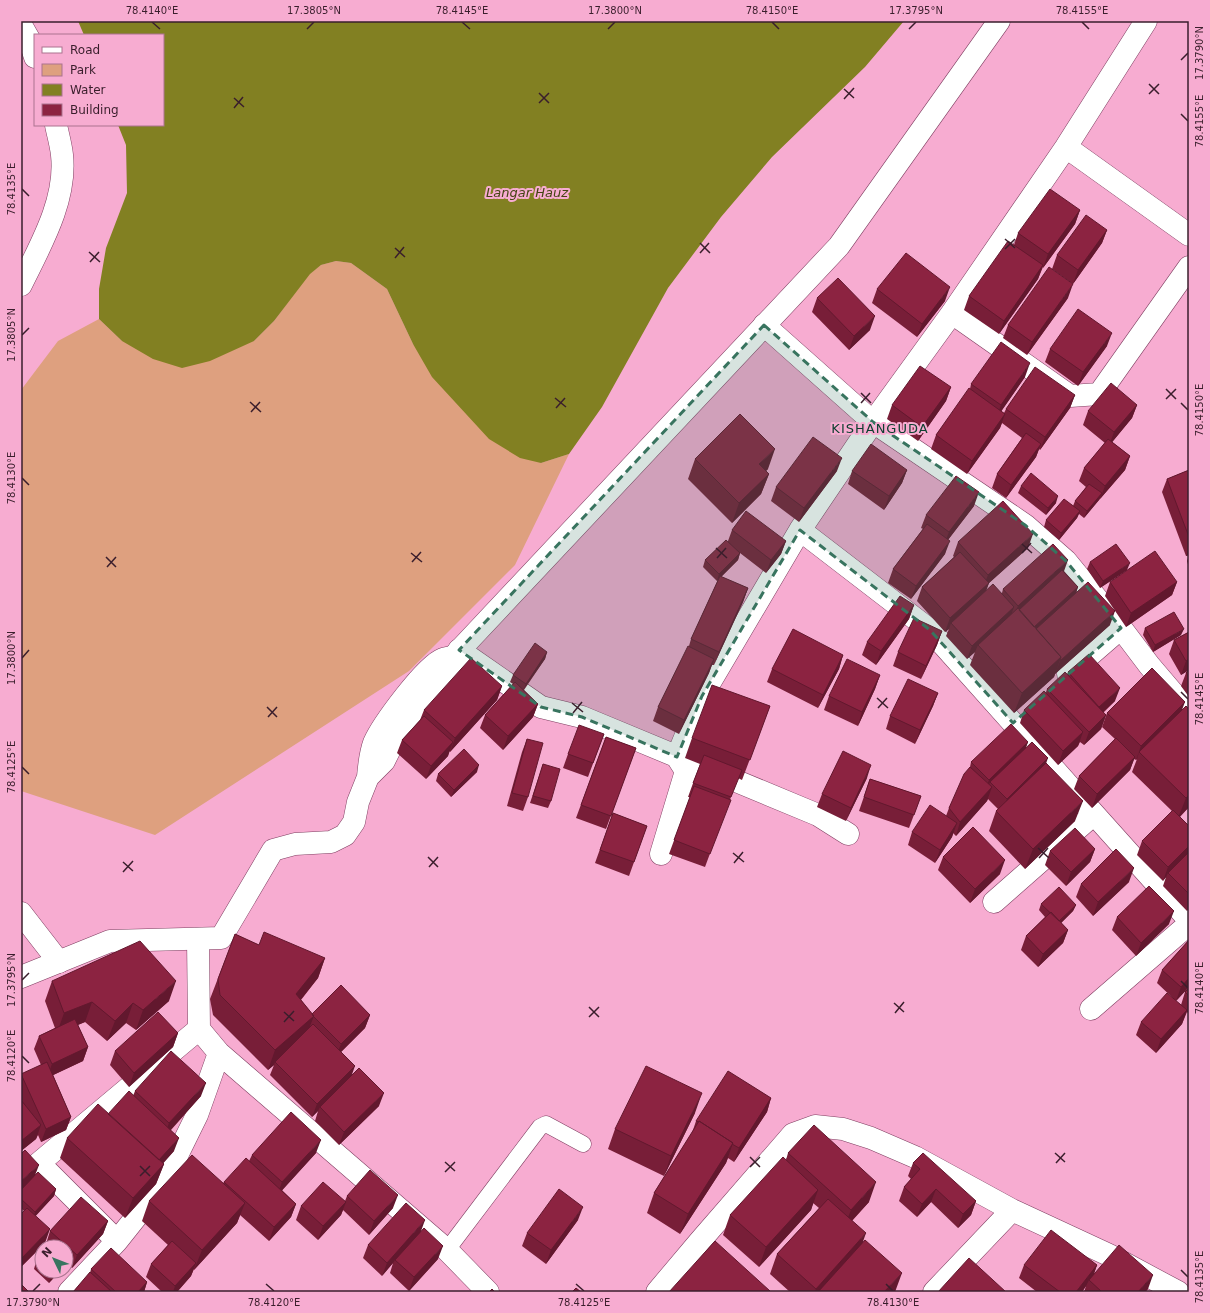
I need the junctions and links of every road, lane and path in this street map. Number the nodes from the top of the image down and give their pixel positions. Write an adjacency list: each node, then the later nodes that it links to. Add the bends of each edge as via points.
1 (999, 21): 12 (street, via 839,246)
2 (1146, 21): 6 (street)
3 (21, 25): 4 (street)
4 (34, 54)
5 (56, 126): 8 (street, via 62,155 62,188 56,210)
6 (1066, 147): 7 (street); 11 (street)
7 (1189, 235)
8 (27, 254): 10 (street)
9 (1189, 267): 11 (street, via 1099,394 1070,396)
10 (21, 285)
11 (952, 313): 13 (street)
12 (764, 325): 13 (street); 16 (street)
13 (872, 422): 14 (street); 15 (street, via 1025,525 1066,561)
14 (800, 530): 19 (street, via 702,696); 20 (street, via 930,630 1019,717)
15 (1120, 628): 17 (street); 18 (street)
16 (457, 653): 19 (street, via 541,707 582,717); 27 (street, via 453,666 420,702 397,735 384,761 368,777 358,802 354,822 345,836 330,842 295,844 273,850 221,938)
17 (1055, 686)
18 (1189, 712)
19 (677, 756): 21 (street, via 818,815); 22 (street, via 686,771)
20 (1094, 814): 23 (street); 25 (street)
21 (848, 834)
22 (661, 854)
23 (994, 902)
24 (21, 913): 28 (street)
25 (1189, 920)
26 (1189, 924): 30 (street)
27 (198, 939): 28 (street, via 110,941); 31 (street)
28 (59, 962): 29 (street)
29 (21, 977)
30 (1091, 1009)
31 (199, 1029): 32 (street); 34 (street)
32 (219, 1053): 36 (street, via 197,1115 164,1182); 38 (street)
33 (583, 1144): 38 (lane, via 546,1124 540,1127)
34 (30, 1161): 36 (street)
35 (1012, 1210): 37 (street, via 915,1157 870,1138 843,1130 815,1126 793,1134); 43 (street); 44 (street, via 1109,1255)
36 (117, 1241): 40 (street)
37 (700, 1241): 39 (street); 42 (street)
38 (447, 1250): 41 (street)
39 (717, 1255)
40 (69, 1292)
41 (488, 1292)
42 (657, 1292)
43 (934, 1292)
44 (1178, 1292)

